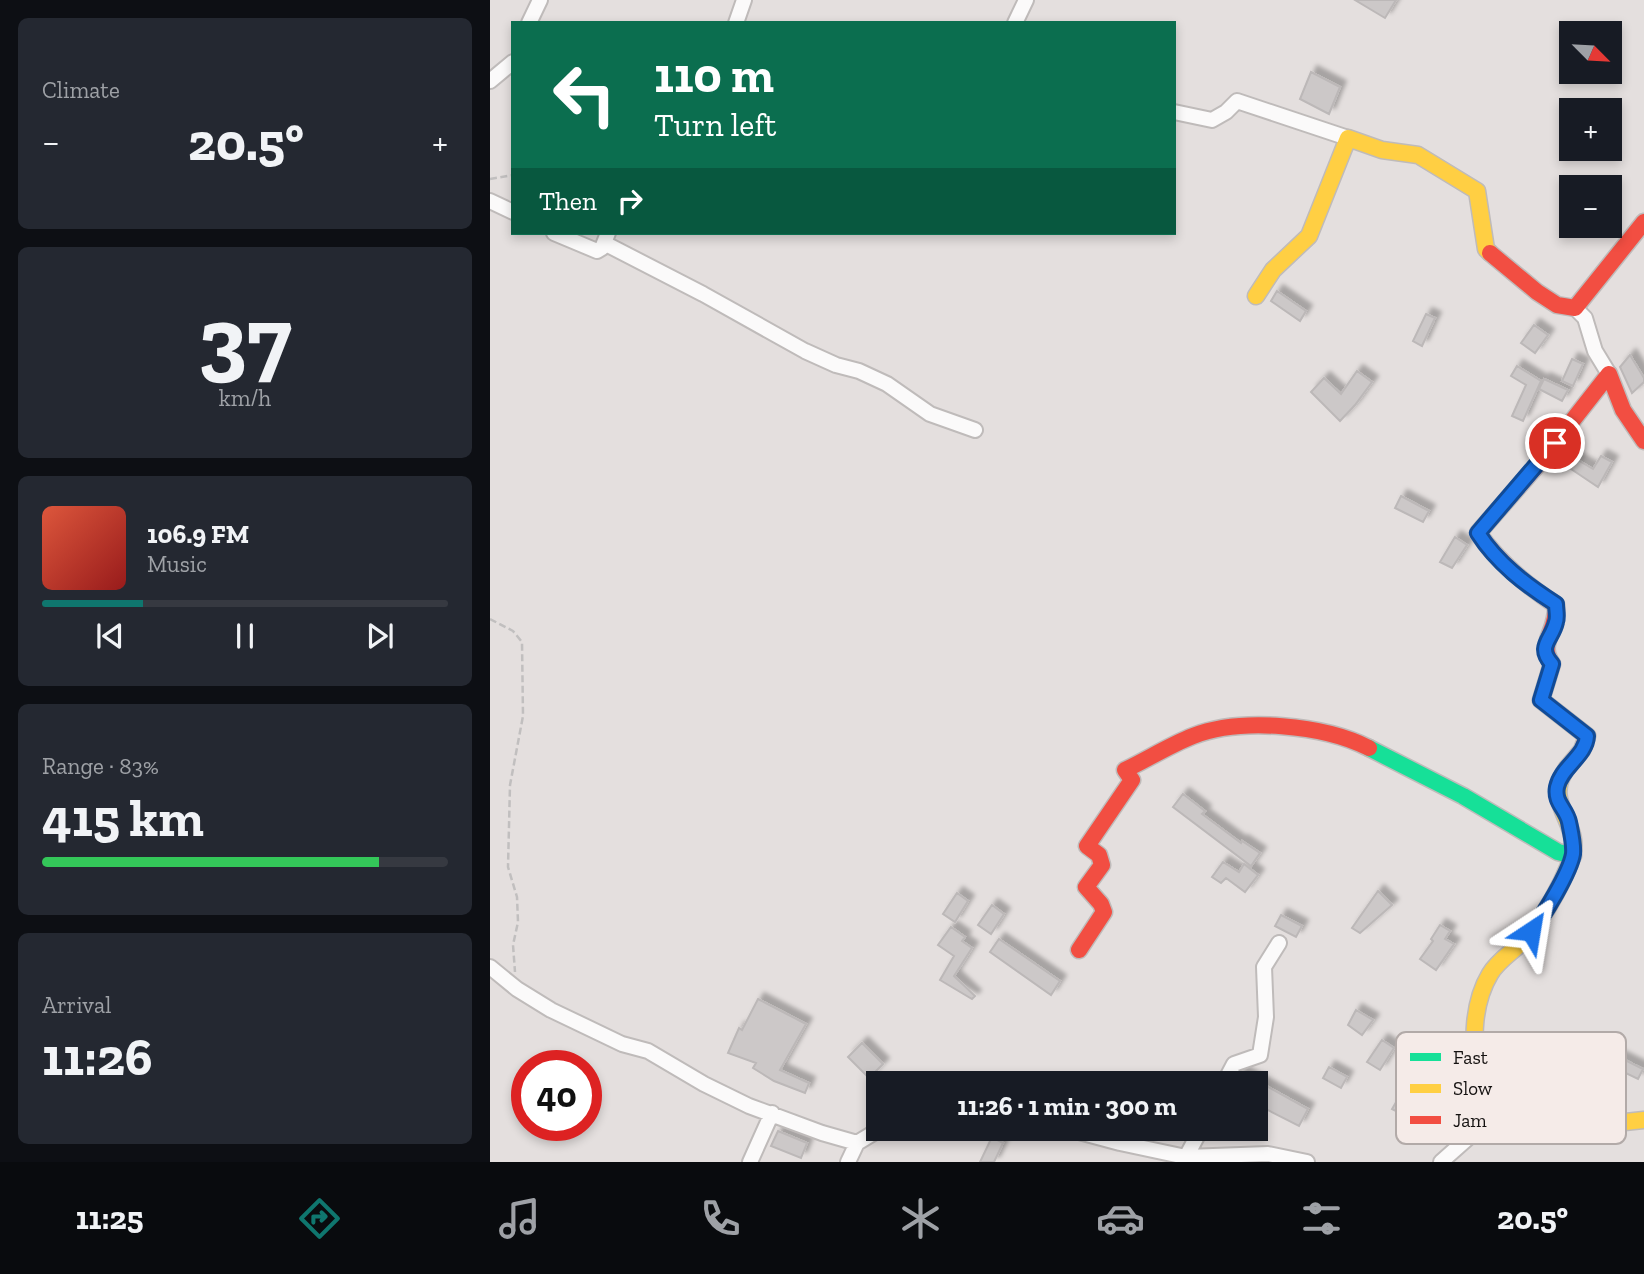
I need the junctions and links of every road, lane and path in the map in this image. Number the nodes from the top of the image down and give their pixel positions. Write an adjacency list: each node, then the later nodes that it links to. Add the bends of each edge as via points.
1 (540, 0): 4 (street)
2 (744, 0): 5 (street)
3 (1026, 0): 6 (street)
4 (530, 21)
5 (737, 21)
6 (1016, 21)
7 (511, 64): 8 (street)
8 (490, 81)
9 (1176, 112): 10 (street, via 1212,120 1237,101)
10 (1348, 138): 18 (street, via 1309,236 1273,270); 19 (street, via 1418,155 1477,191 1486,249 1537,292 1557,305)
11 (511, 175): 12 (path)
12 (490, 179)
13 (490, 201): 14 (street)
14 (511, 211)
15 (1644, 222): 19 (street)
16 (559, 235): 17 (street, via 597,251)
17 (606, 238): 21 (street, via 805,351 887,384 930,414)
18 (1256, 296)
19 (1575, 308): 20 (street, via 1585,318 1595,351)
20 (1609, 374): 22 (street, via 1623,410); 24 (street, via 1478,533 1492,555 1556,604 1557,621 1545,645 1552,664 1541,700 1587,736 1557,787 1557,801 1568,817)
21 (975, 430)
22 (1644, 441)
23 (490, 619): 28 (path, via 513,631 522,642 523,716 510,785 508,867 517,897 513,945)
24 (1573, 856): 26 (street, via 1357,742 1313,731 1233,727 1195,735 1125,770 1132,780 1087,846 1099,855 1102,865 1086,887 1104,912); 29 (street, via 1541,920 1488,977)
25 (1279, 943): 30 (street, via 1264,967 1266,1017 1260,1055 1234,1064)
26 (1079, 950)
27 (490, 967): 28 (street)
28 (517, 989): 31 (street, via 576,1023 648,1051 704,1084)
29 (1475, 1032)
30 (1230, 1071)
31 (772, 1113): 37 (street); 40 (street)
32 (1644, 1120): 33 (street)
33 (1626, 1123)
34 (866, 1138): 37 (street)
35 (1113, 1141): 39 (street)
36 (1195, 1141): 39 (street)
37 (857, 1143): 41 (street)
38 (1461, 1144): 43 (street)
39 (1186, 1157): 42 (street, via 1268,1154)
40 (750, 1162)
41 (848, 1162)
42 (1307, 1162)
43 (1441, 1162)

